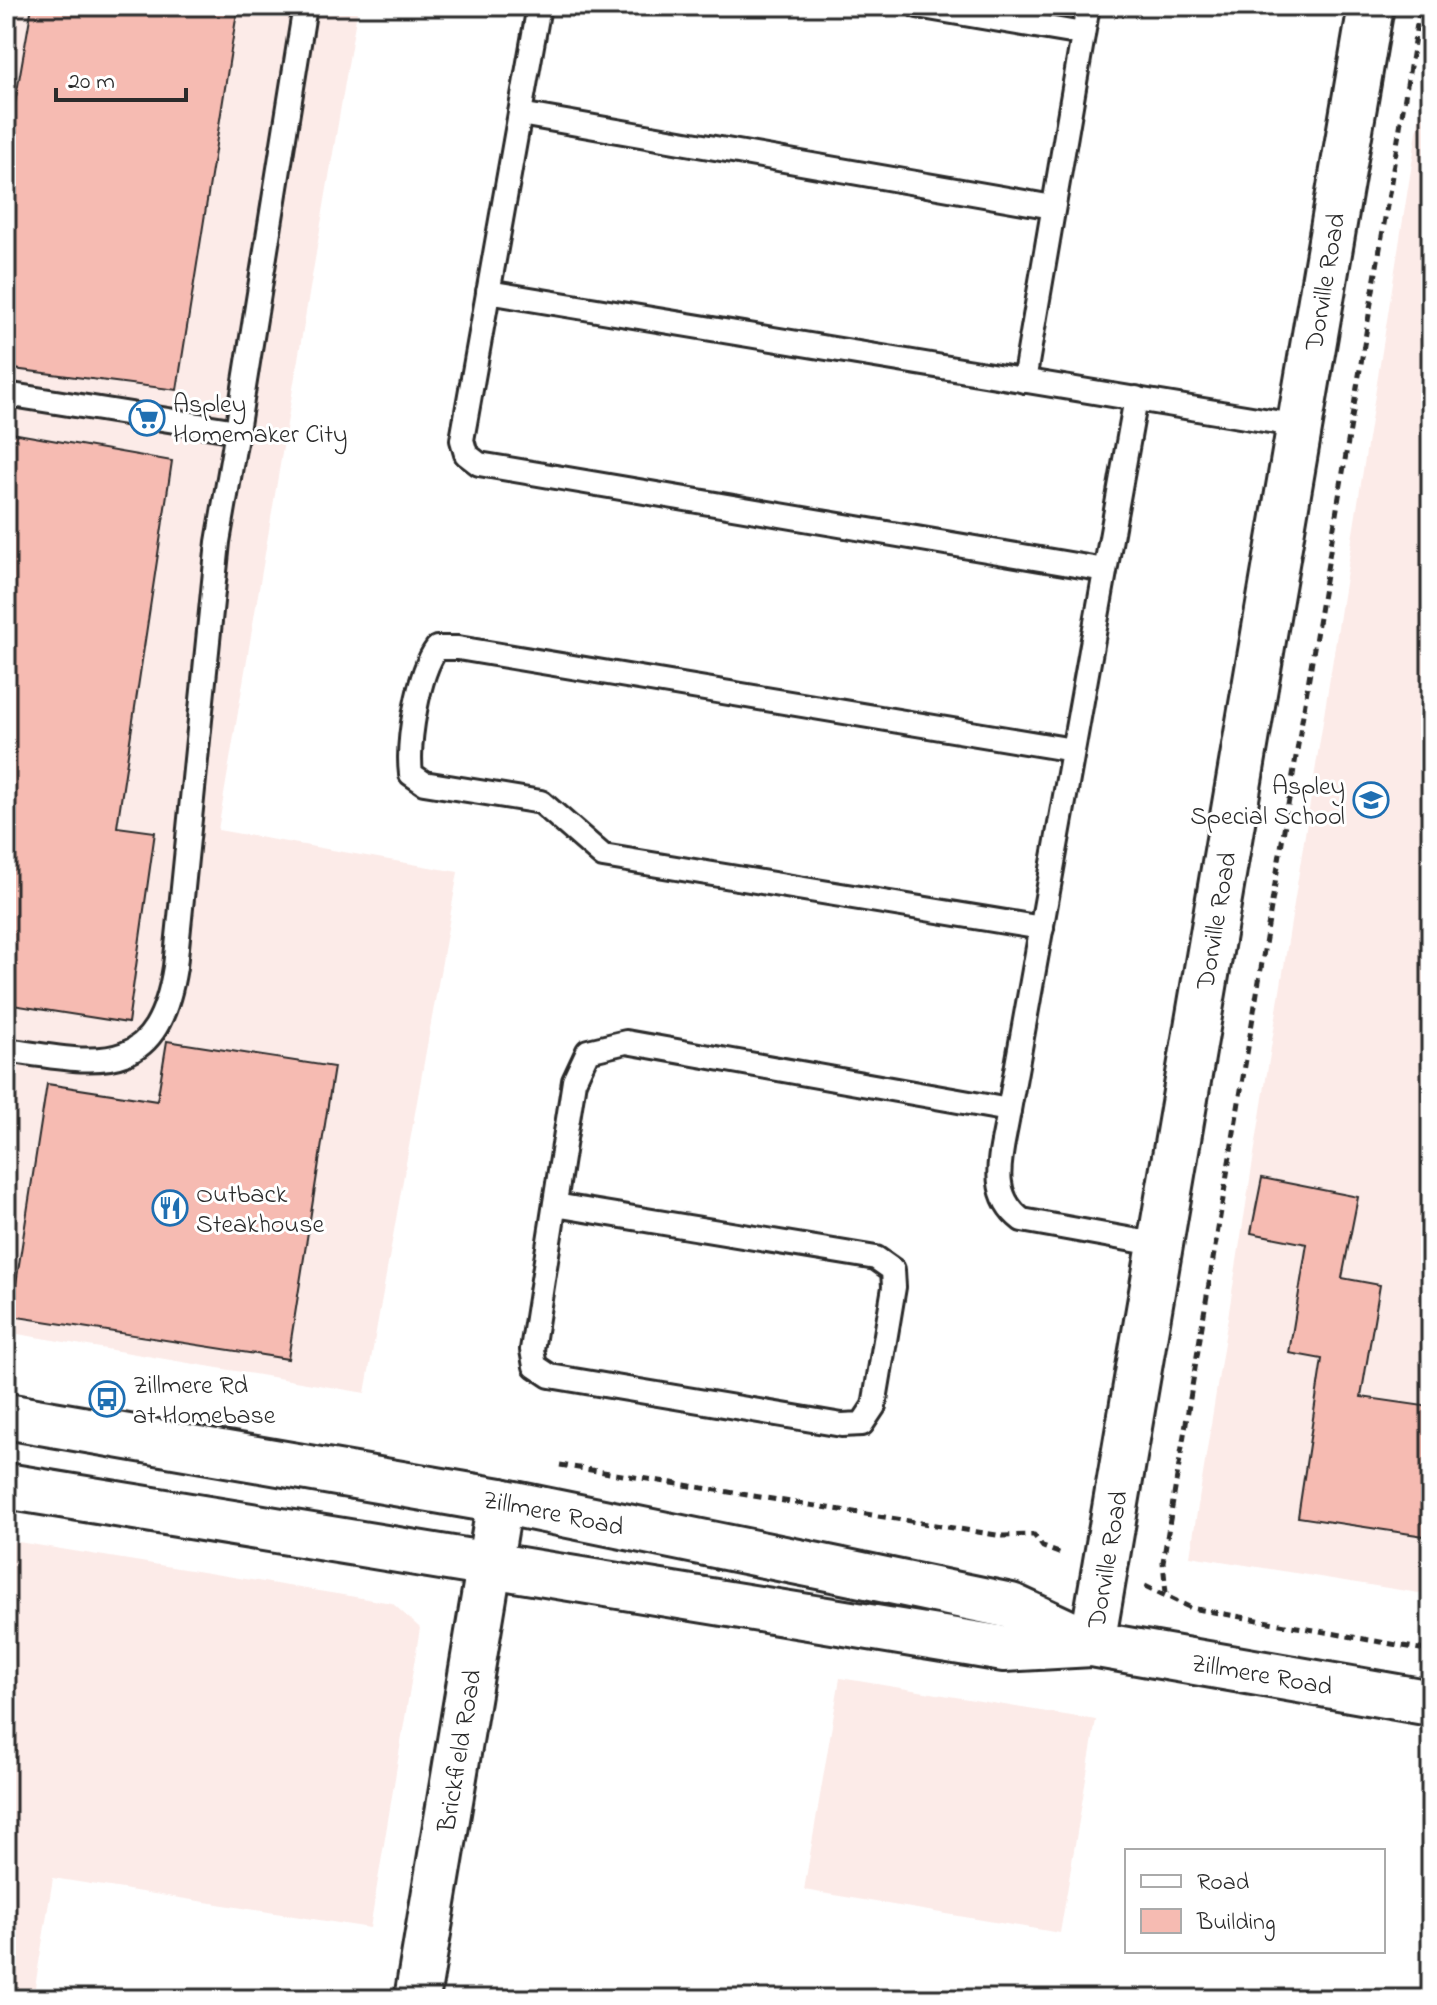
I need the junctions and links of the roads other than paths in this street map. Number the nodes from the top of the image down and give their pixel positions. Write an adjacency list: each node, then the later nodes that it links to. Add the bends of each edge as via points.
1 (305, 6): 14 (lane)
2 (539, 6): 7 (lane)
3 (917, 6): 6 (lane)
4 (1088, 6): 6 (lane)
5 (1371, 6): 13 (main road, Dorville Road)
6 (1083, 34): 8 (lane)
7 (520, 114): 8 (lane); 9 (lane)
8 (1053, 207): 10 (lane)
9 (488, 292): 10 (lane); 15 (lane, via 462,440 466,454 479,464)
10 (1024, 381): 12 (lane)
11 (6, 394): 14 (lane)
12 (1136, 398): 13 (lane); 15 (lane)
13 (1300, 426): 21 (main road, Dorville Road)
14 (237, 431): 18 (lane, via 218,542 175,967 161,1022 133,1051 107,1059 83,1061)
15 (1105, 570): 16 (lane)
16 (1073, 750): 17 (lane); 17 (lane, via 458,648 437,648 426,663 412,741 411,774 424,783 541,802 603,856)
17 (1042, 928): 19 (lane)
18 (6, 1050)
19 (1009, 1110): 20 (lane, via 626,1042 588,1051 574,1081); 21 (lane, via 998,1189 1005,1207 1022,1220)
20 (555, 1205): 20 (lane, via 876,1258 893,1270 874,1406 862,1424 842,1425 550,1376 535,1366 532,1350)
21 (1161, 1245): 26 (main road, Dorville Road)
22 (6, 1416): 24 (main road, Zillmere Road)
23 (6, 1486): 25 (main road, Zillmere Road)
24 (500, 1501): 25 (main road, Brickfield Road); 26 (main road, Zillmere Road, via 1011,1606)
25 (488, 1565): 26 (main road, Zillmere Road, via 1004,1649); 28 (main road, Brickfield Road)
26 (1092, 1644): 27 (main road, Zillmere Road)
27 (1431, 1703)
28 (417, 1999)

